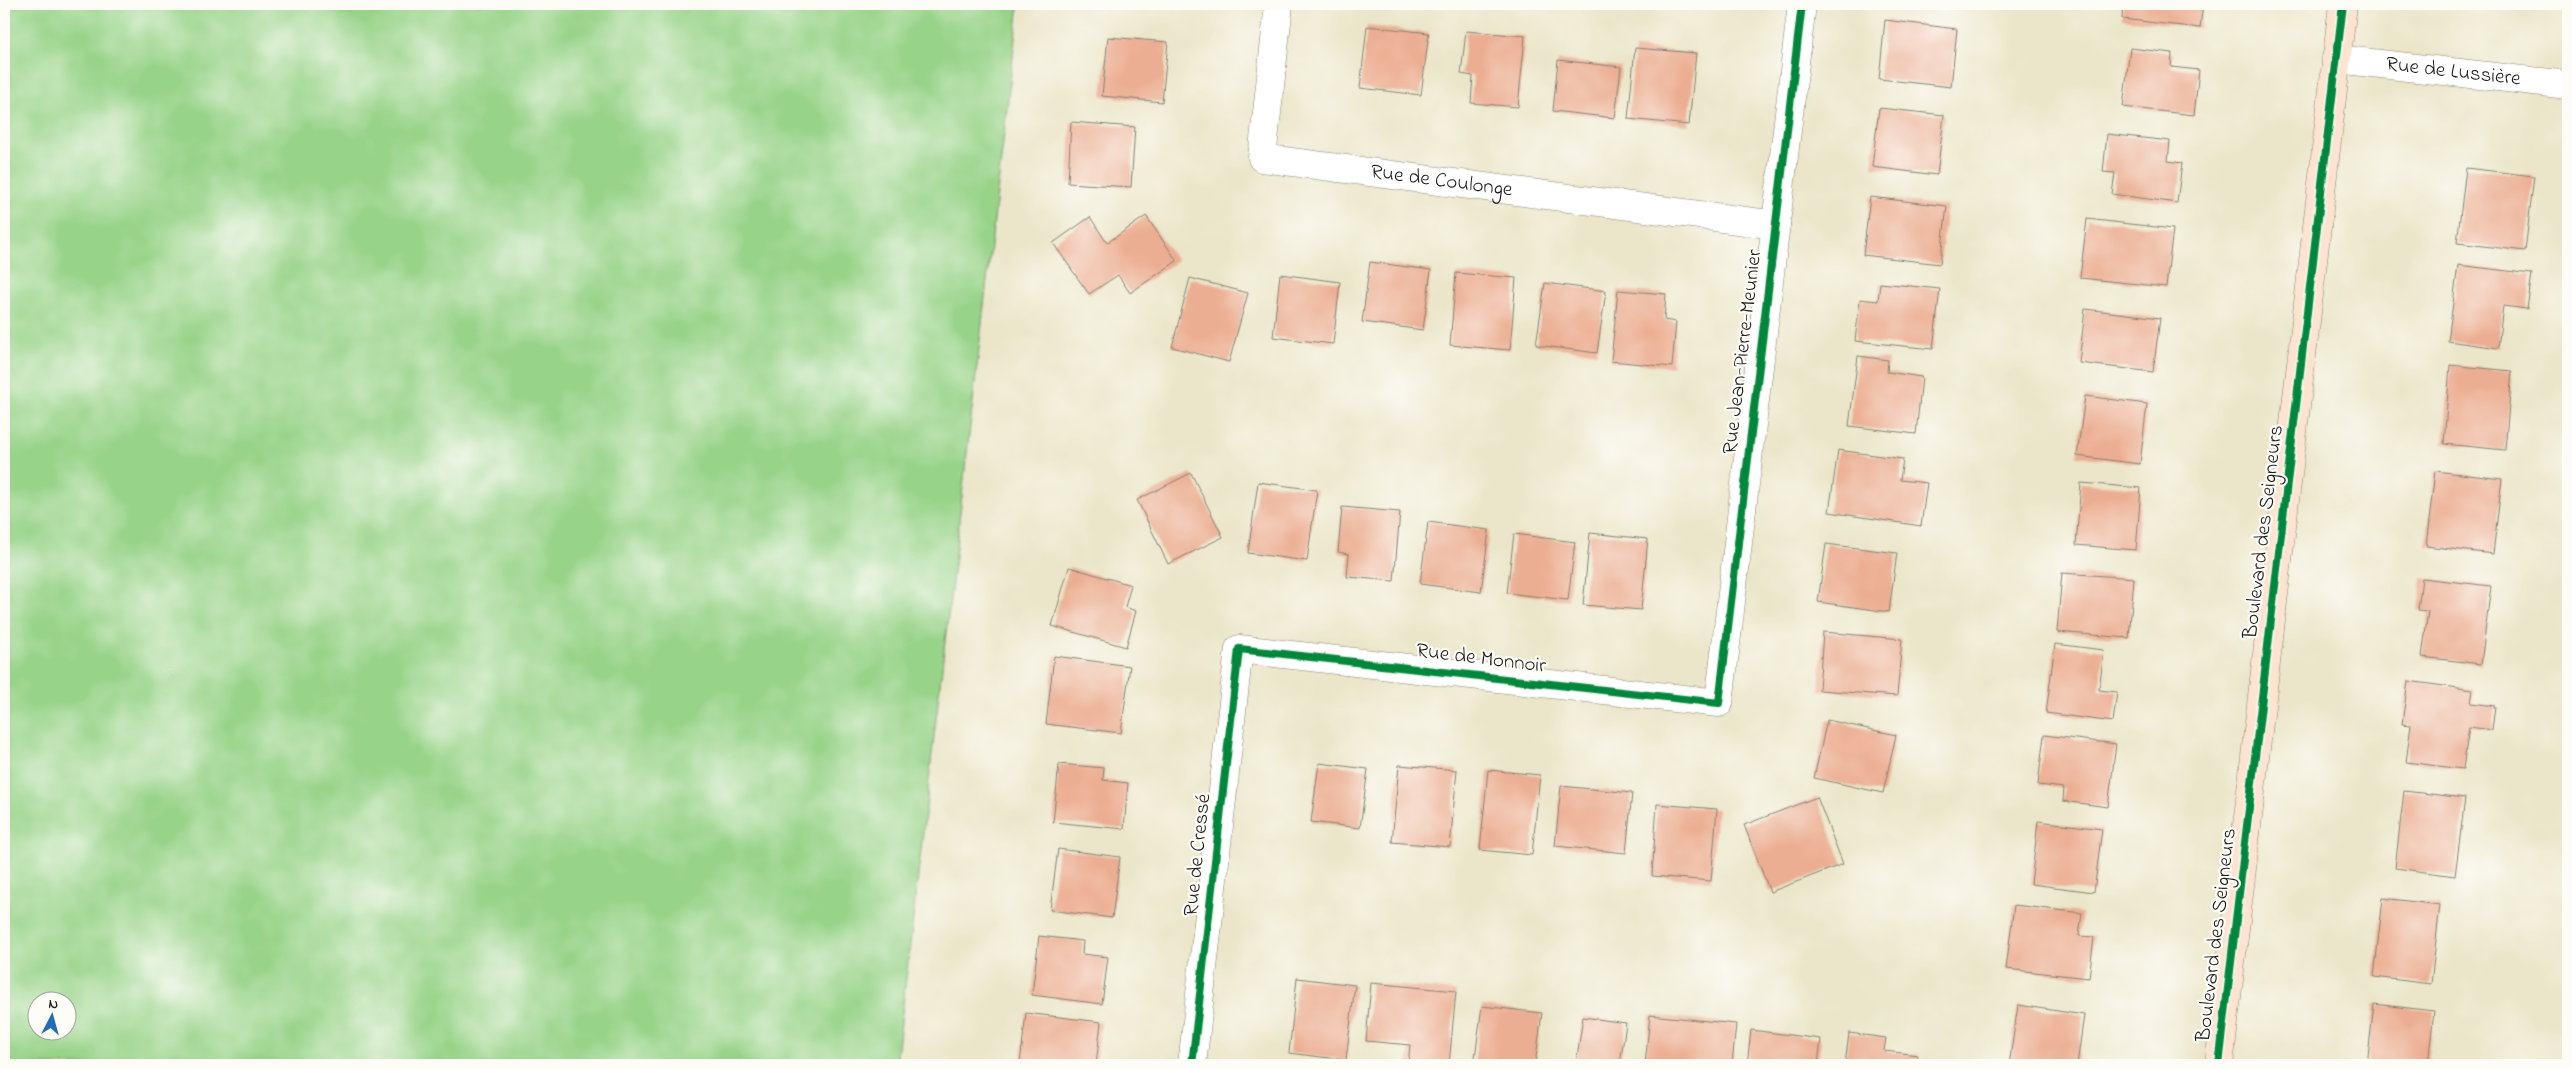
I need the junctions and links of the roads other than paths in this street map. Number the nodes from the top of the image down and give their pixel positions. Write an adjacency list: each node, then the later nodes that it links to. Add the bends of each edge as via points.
1 (1279, 4): 6 (street, Rue de Coulonge, via 1262,158)
2 (1802, 4): 6 (street, Rue Jean-Pierre-Meunier)
3 (2343, 4): 4 (street, Boulevard des Seigneurs)
4 (2336, 59): 5 (street, Rue de Lussière); 10 (street, Boulevard des Seigneurs)
5 (2568, 85)
6 (1776, 225): 8 (street, Rue Jean-Pierre-Meunier)
7 (1239, 649): 8 (street, Rue de Monnoir); 9 (street, Rue de Cressé)
8 (1719, 703)
9 (1192, 1065)
10 (2220, 1065)

